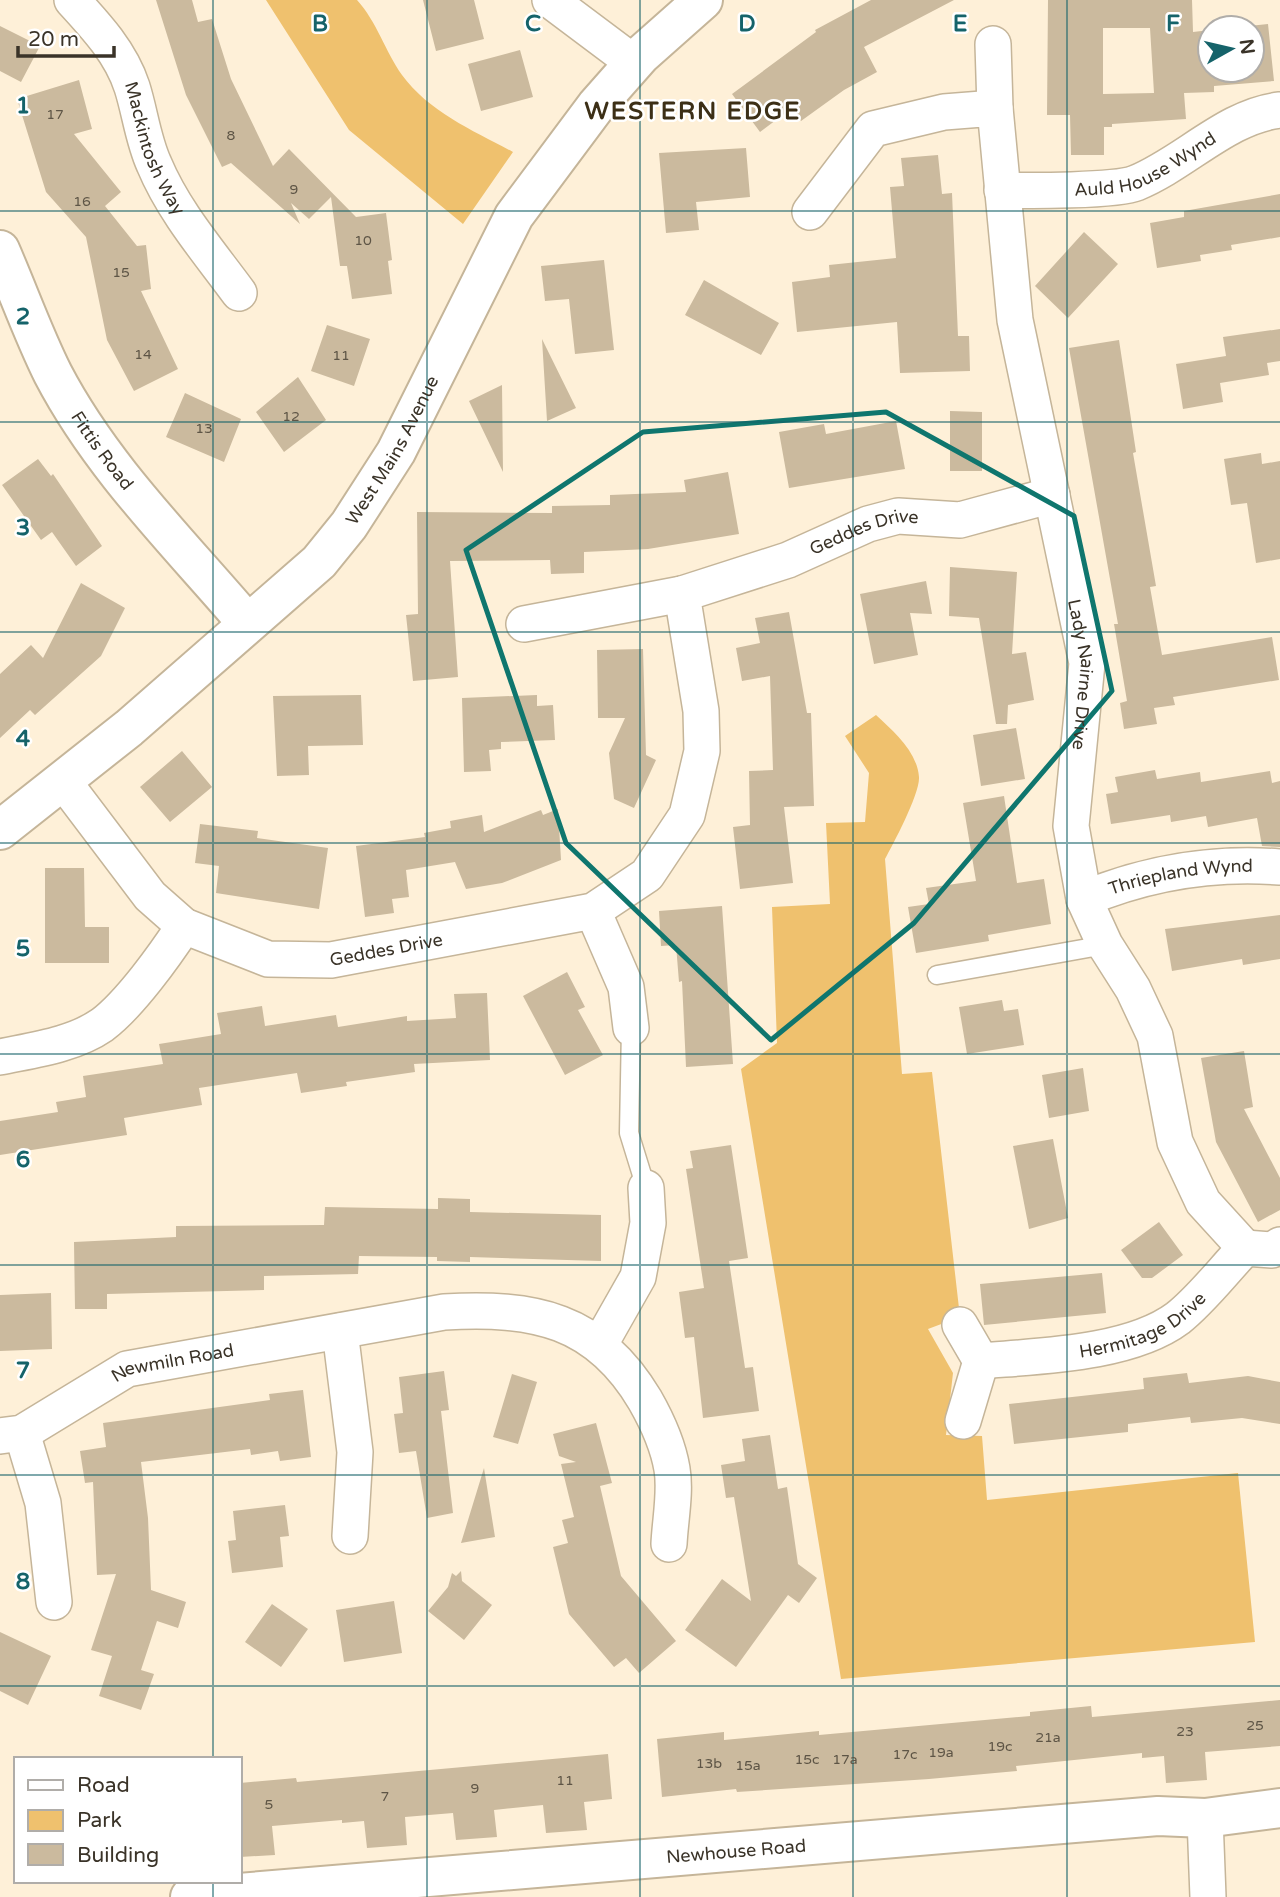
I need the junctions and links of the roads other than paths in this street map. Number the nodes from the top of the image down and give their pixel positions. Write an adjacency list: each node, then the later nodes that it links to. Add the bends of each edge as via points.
1 (72, 0): 11 (street, Mackintosh Way, via 121,62 153,163 178,211)
2 (550, 0): 5 (street)
3 (703, 0): 5 (street, West Mains Avenue)
4 (993, 44): 6 (street, Lady Nairne Drive)
5 (634, 64): 14 (street, West Mains Avenue, via 596,106 514,216 396,452 349,525 320,562)
6 (995, 108): 8 (street, Lady Nairne Drive); 9 (street, via 944,112 873,129)
7 (1280, 110): 8 (street, Auld House Wynd, via 1236,125 1133,185)
8 (1002, 190): 12 (street, Lady Nairne Drive, via 1016,320)
9 (810, 212)
10 (0, 250): 14 (street, Fittis Road, via 53,374 87,429 135,495)
11 (239, 293)
12 (1052, 495): 13 (street, Geddes Drive, via 960,520 898,516 868,524 788,560); 19 (street, Lady Nairne Drive, via 1087,663 1072,826)
13 (682, 594): 15 (street, Geddes Drive); 20 (street, Geddes Drive, via 701,710 702,751 687,815 647,875)
14 (247, 623): 16 (street, West Mains Avenue)
15 (524, 624)
16 (63, 781): 17 (street, West Mains Avenue); 21 (street, Geddes Drive, via 150,896)
17 (0, 830)
18 (1280, 867): 19 (street, Thriepland Wynd, via 1234,864 1156,876)
19 (1084, 900): 22 (street, Lady Nairne Drive)
20 (593, 911): 21 (street, Geddes Drive, via 331,960 268,959); 24 (street, via 626,987)
21 (184, 926): 25 (street, via 160,963 102,1025 52,1046)
22 (1105, 945): 23 (lane); 28 (street, Lady Nairne Drive, via 1155,1036 1175,1142 1203,1202)
23 (937, 975)
24 (631, 1028): 26 (lane, via 629,1133)
25 (0, 1057)
26 (646, 1188): 31 (street, via 648,1223 638,1277)
27 (1280, 1245): 28 (street, via 1272,1250)
28 (1245, 1248): 32 (street, Hermitage Drive, via 1177,1318 1121,1344)
29 (960, 1325): 32 (street)
30 (340, 1331): 31 (street, Newmiln Road, via 444,1312 487,1310 564,1324); 34 (street, Newmiln Road, via 127,1369); 35 (street, via 355,1452)
31 (600, 1344): 36 (street, Newmiln Road, via 632,1379 657,1422 672,1470)
32 (981, 1361): 33 (street)
33 (963, 1421)
34 (11, 1434): 37 (street, Newmiln Road, via 43,1503)
35 (350, 1536)
36 (668, 1544)
37 (54, 1602)
38 (1280, 1808): 39 (street, Newhouse Road)
39 (1205, 1818): 40 (street, Newhouse Road, via 1158,1816); 41 (street)
40 (192, 1897)
41 (1208, 1897)

